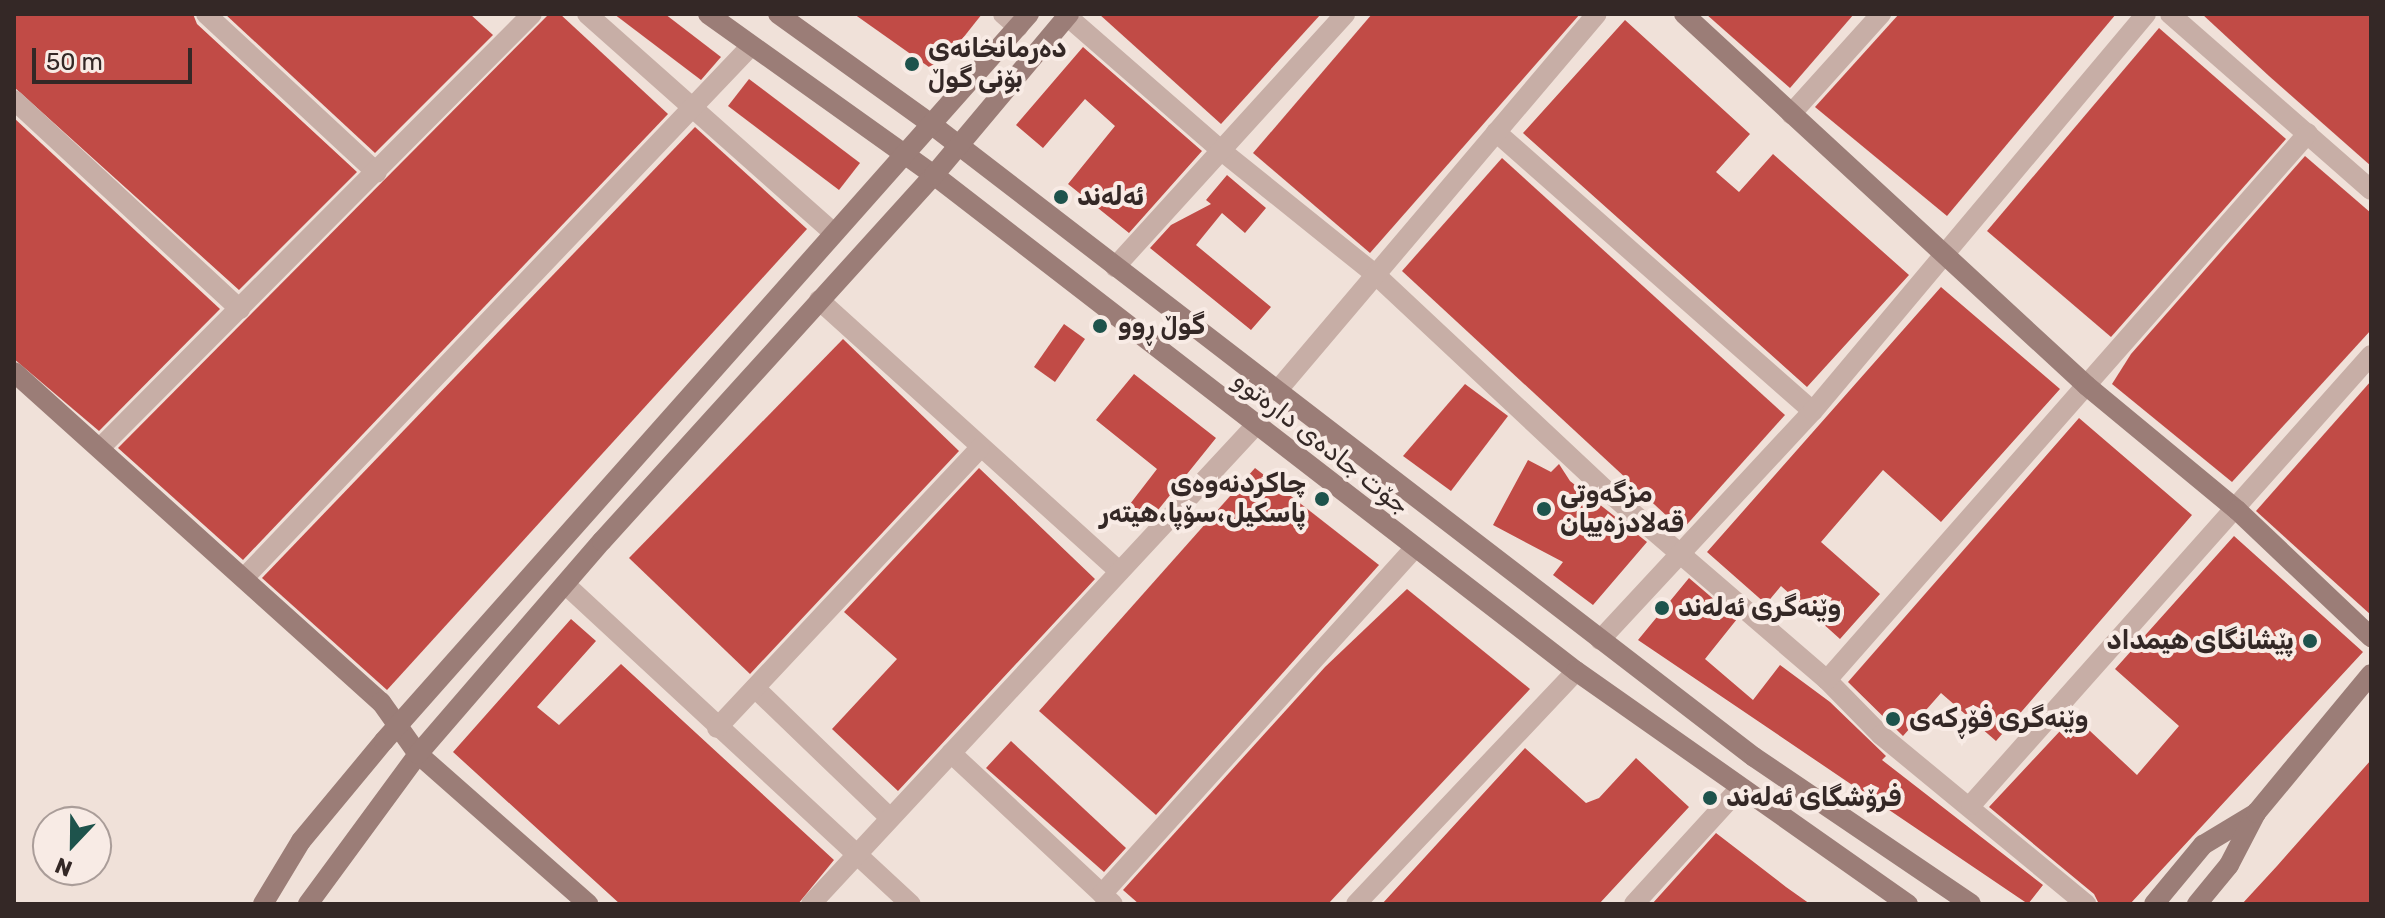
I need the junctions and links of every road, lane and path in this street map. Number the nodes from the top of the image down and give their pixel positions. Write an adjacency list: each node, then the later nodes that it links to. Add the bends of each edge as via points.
1 (206, 14): 24 (street)
2 (587, 14): 16 (street)
3 (708, 14): 14 (main road, جۆت جادەی دارەتوو)
4 (778, 14): 18 (main road, جۆت جادەی دارەتوو)
5 (1345, 14): 22 (street)
6 (1597, 14): 19 (street)
7 (1684, 14): 17 (main road)
8 (1881, 14): 17 (street)
9 (2146, 14): 28 (street)
10 (2170, 14): 20 (street)
11 (1068, 15): 21 (main road); 22 (street)
12 (1016, 18): 18 (main road)
13 (519, 19): 24 (street)
14 (751, 46): 16 (street); 23 (main road, جۆت جادەی دارەتوو)
15 (14, 100): 32 (street)
16 (691, 103): 27 (street); 45 (street)
17 (1791, 114): 28 (main road)
18 (931, 124): 21 (main road, جۆت جادەی دارەتوو); 23 (main road)
19 (1496, 132): 30 (street); 37 (street)
20 (2308, 133): 26 (street); 35 (street)
21 (957, 145): 25 (main road); 29 (main road, جۆت جادەی دارەتوو)
22 (1223, 152): 29 (street); 30 (street)
23 (906, 154): 25 (main road, جۆت جادەی دارەتوو); 27 (main road)
24 (377, 173): 32 (street)
25 (934, 175): 31 (main road); 38 (main road, جۆت جادەی دارەتوو)
26 (2371, 190)
27 (834, 233): 53 (main road)
28 (1945, 252): 35 (main road); 37 (street)
29 (1115, 267): 36 (main road, جۆت جادەی دارەتوو)
30 (1376, 275): 36 (street); 43 (street)
31 (819, 300): 40 (street); 46 (main road)
32 (240, 309): 39 (street)
33 (2371, 355): 41 (street)
34 (14, 372): 39 (main road)
35 (2087, 386): 41 (main road); 51 (street)
36 (1277, 391): 48 (main road, جۆت جادەی دارەتوو)
37 (1813, 411): 43 (street)
38 (1255, 426): 42 (main road, جۆت جادەی دارەتوو); 44 (street)
39 (100, 448): 45 (main road)
40 (980, 448): 44 (street); 52 (street)
41 (2237, 510): 47 (main road); 58 (street)
42 (1415, 548): 49 (main road, جۆت جادەی دارەتوو); 62 (street)
43 (1681, 556): 48 (street); 51 (street)
44 (1119, 571): 55 (street)
45 (244, 578): 53 (main road)
46 (566, 585): 54 (street); 56 (main road)
47 (2371, 637)
48 (1600, 640): 72 (main road, جۆت جادەی دارەتوو, via 1754,757)
49 (1576, 671): 57 (main road, جۆت جادەی دارەتوو); 70 (street)
50 (2371, 674): 59 (main road)
51 (1827, 680): 58 (street, via 1881,735)
52 (755, 688): 54 (street); 60 (street)
53 (400, 723): 56 (main road); 65 (main road, via 301,841)
54 (717, 728): 61 (street)
55 (951, 753): 60 (street); 62 (street)
56 (418, 754): 66 (main road); 67 (main road)
57 (1739, 789): 63 (main road, جۆت جادەی دارەتوو); 71 (street)
58 (1971, 805): 73 (street)
59 (2256, 813): 64 (main road, via 2229,865); 74 (main road, via 2203,845)
60 (890, 818): 61 (street)
61 (857, 854): 68 (street); 69 (street)
62 (1108, 899)
63 (1901, 902)
64 (2200, 903)
65 (263, 904)
66 (308, 904)
67 (588, 904)
68 (811, 904)
69 (911, 904)
70 (1356, 904)
71 (1634, 904)
72 (1971, 904)
73 (2086, 904)
74 (2154, 904)

